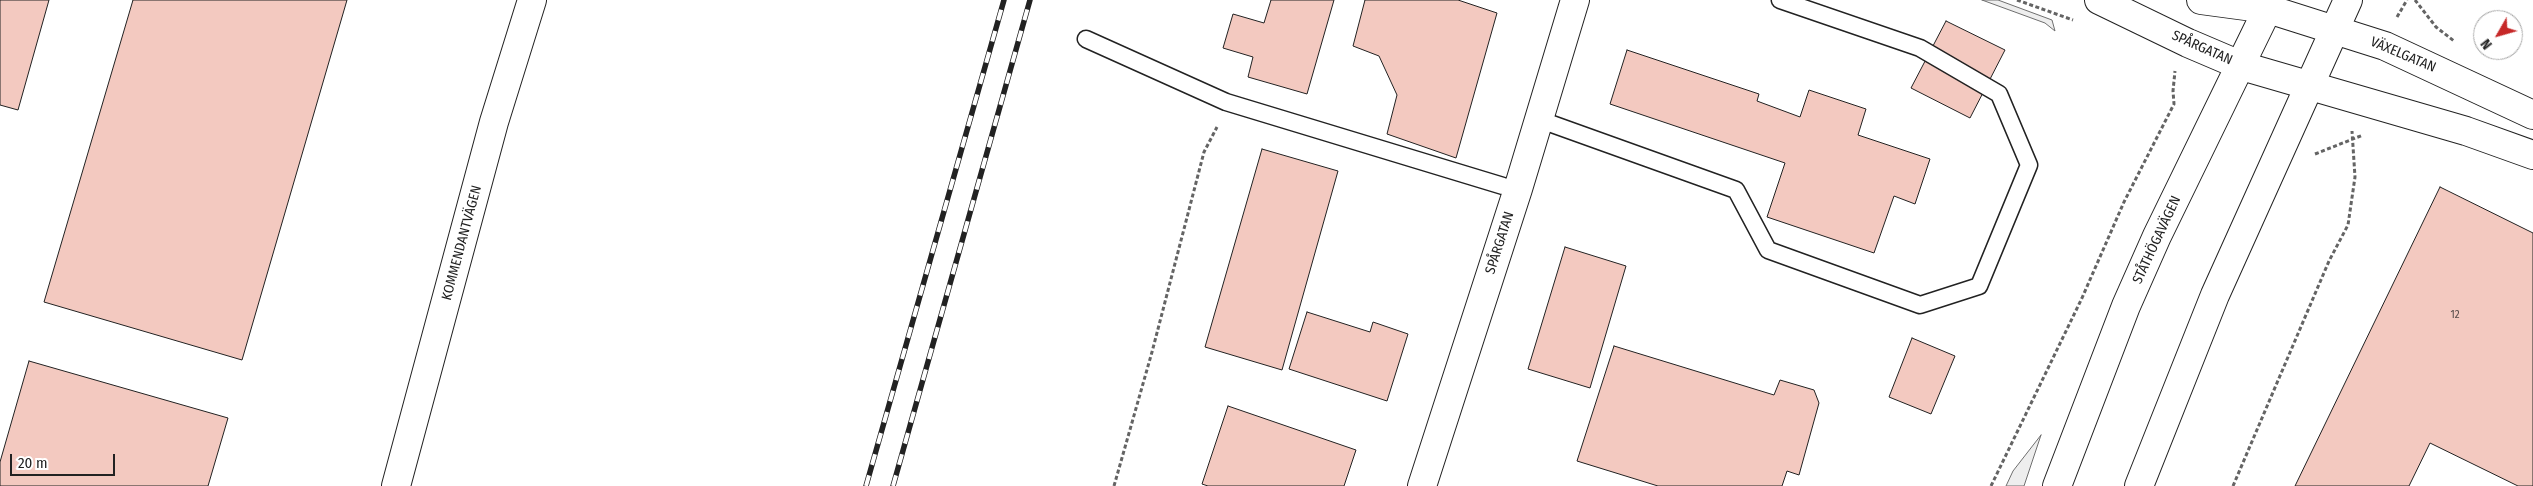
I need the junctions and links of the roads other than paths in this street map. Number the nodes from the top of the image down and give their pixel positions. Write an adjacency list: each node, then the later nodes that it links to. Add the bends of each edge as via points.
1 (532, 0): 16 (street, KOMMENDANTVÄGEN, via 494,122)
2 (1575, 0): 13 (street, SPÅRGATAN)
3 (1780, 0): 13 (lane, via 1920,48 1999,94 2029,165 1979,286 1920,305 1768,250 1736,190)
4 (2099, 0): 10 (street, SPÅRGATAN)
5 (2201, 0): 7 (street)
6 (2348, 0): 8 (street)
7 (2270, 5): 8 (street, VÄXELGATAN); 10 (street, STÅTHÖGAVÄGEN)
8 (2336, 30): 11 (street); 12 (street, VÄXELGATAN, via 2385,46)
9 (1086, 39): 15 (lane, via 1226,102)
10 (2242, 66): 11 (street, SPÅRGATAN); 18 (street, STÅTHÖGAVÄGEN, via 2126,306)
11 (2310, 85): 14 (street, via 2466,131); 19 (street, via 2215,295)
12 (2533, 115)
13 (1538, 119): 15 (street, SPÅRGATAN)
14 (2533, 155)
15 (1518, 189): 17 (street, SPÅRGATAN)
16 (396, 486)
17 (1422, 486)
18 (2057, 486)
19 (2139, 486)

